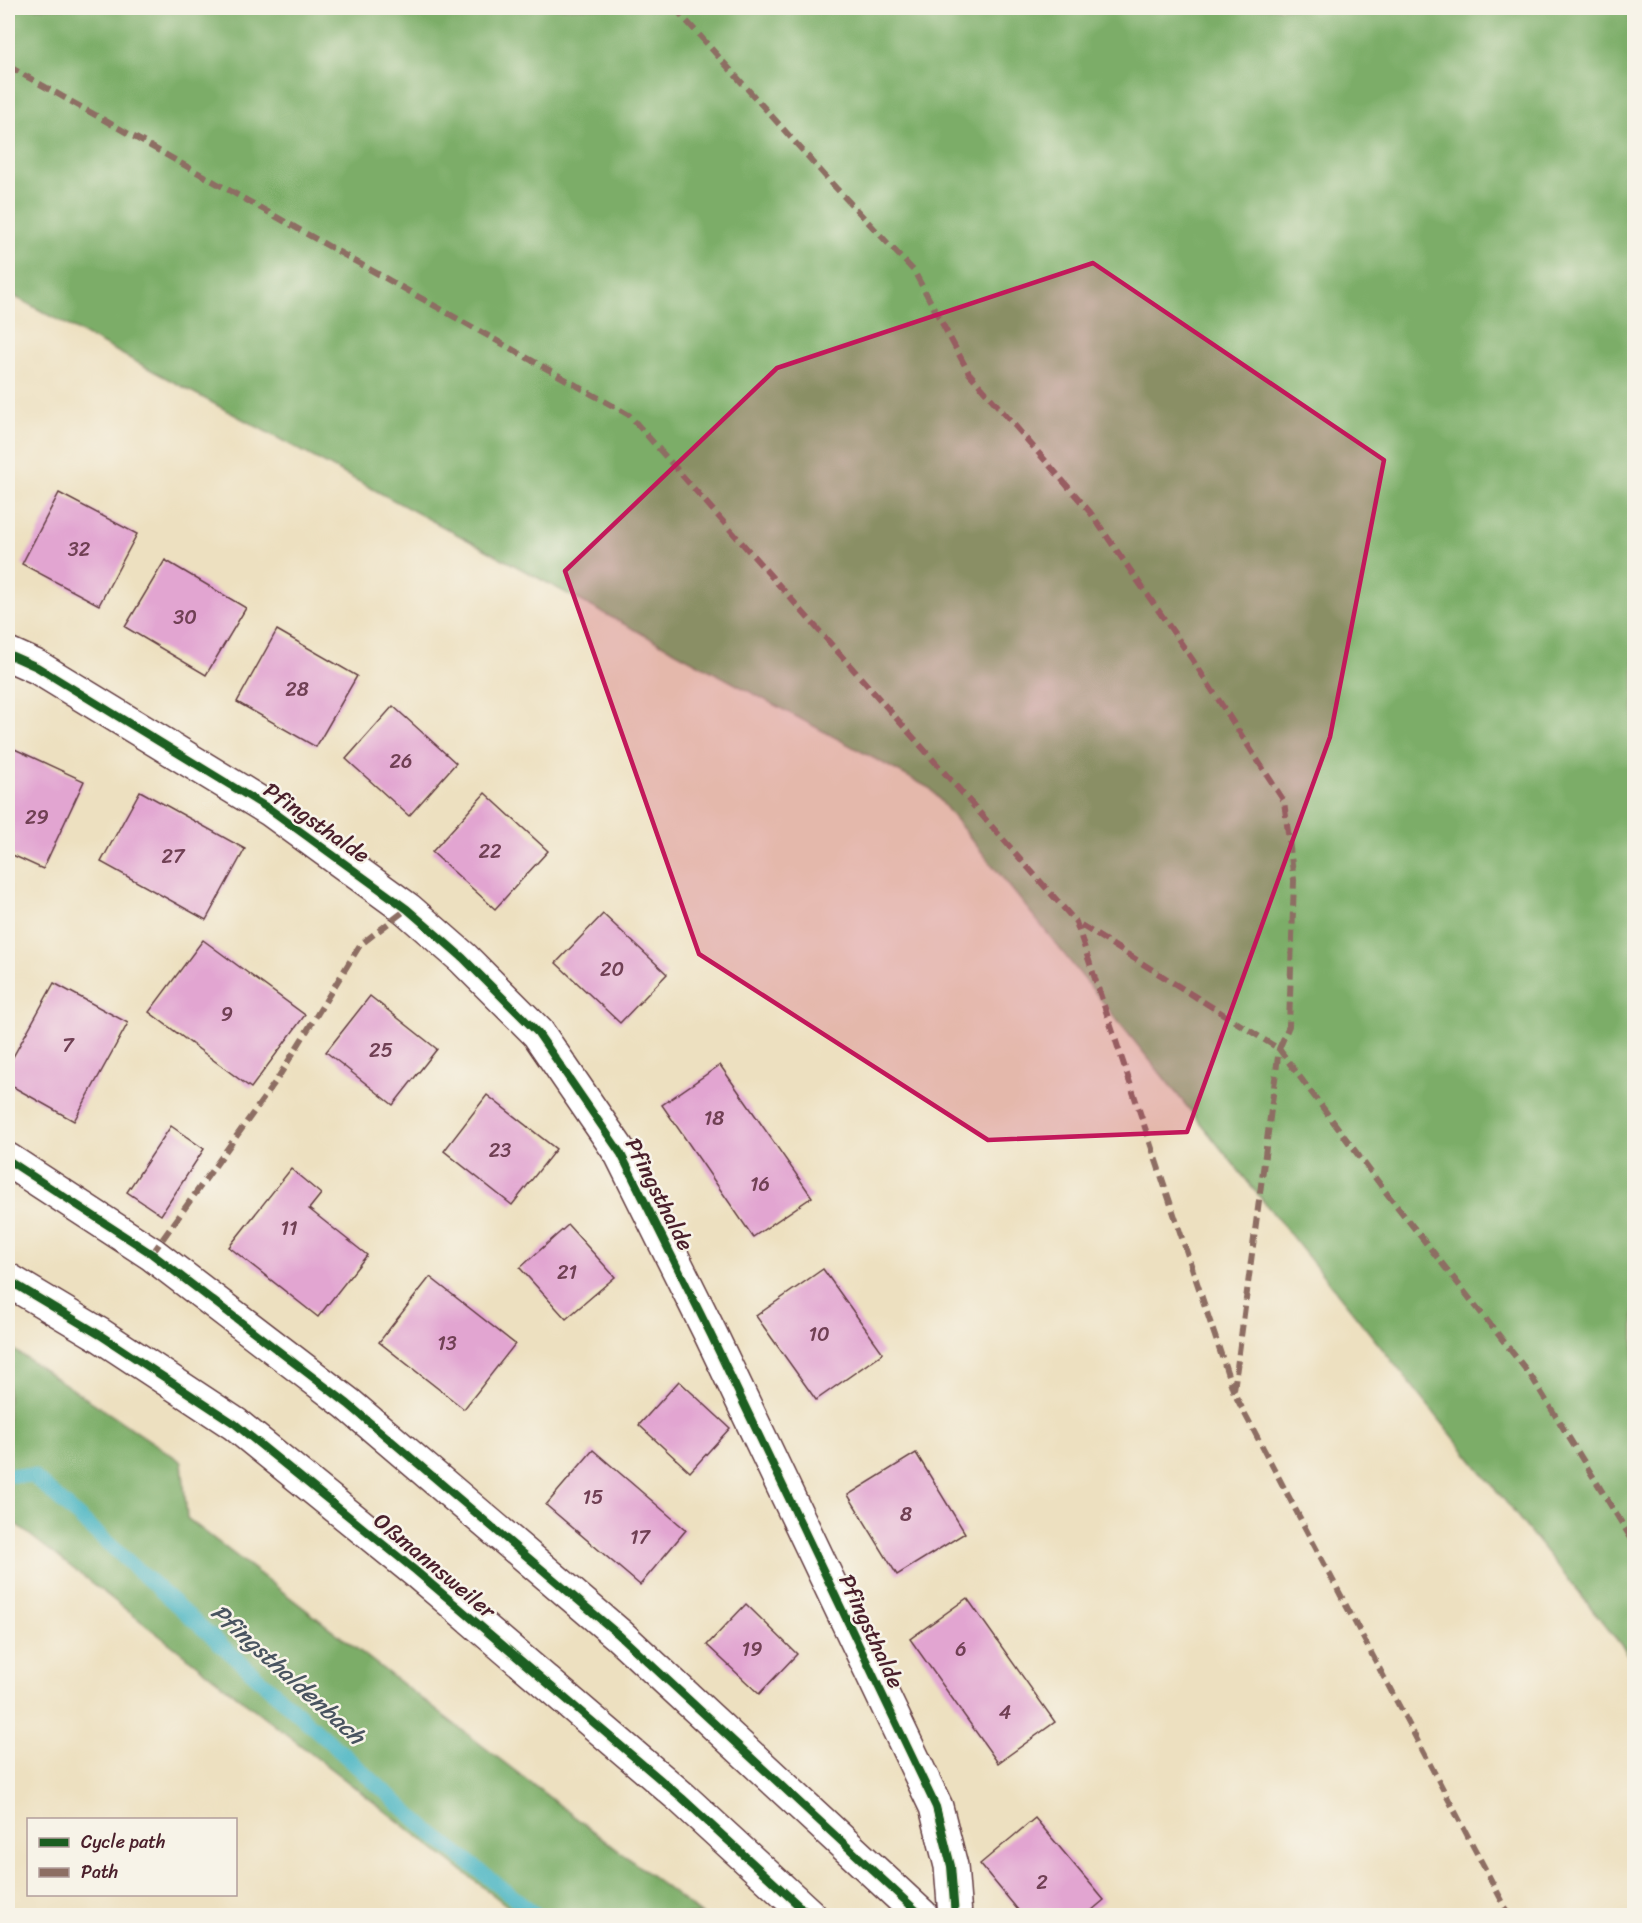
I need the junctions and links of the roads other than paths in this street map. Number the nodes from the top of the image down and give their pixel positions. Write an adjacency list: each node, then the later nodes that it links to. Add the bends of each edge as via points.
1 (8, 654): 6 (street, Pfingsthalde, via 37,667 280,817 407,909 463,958 538,1034 621,1154 936,1807 951,1866)
2 (8, 1160): 5 (street, via 152,1254 348,1404 619,1635)
3 (8, 1280): 4 (street, Oßmannsweiler, via 235,1424 416,1571 682,1798)
4 (810, 1916)
5 (922, 1916)
6 (955, 1916)

